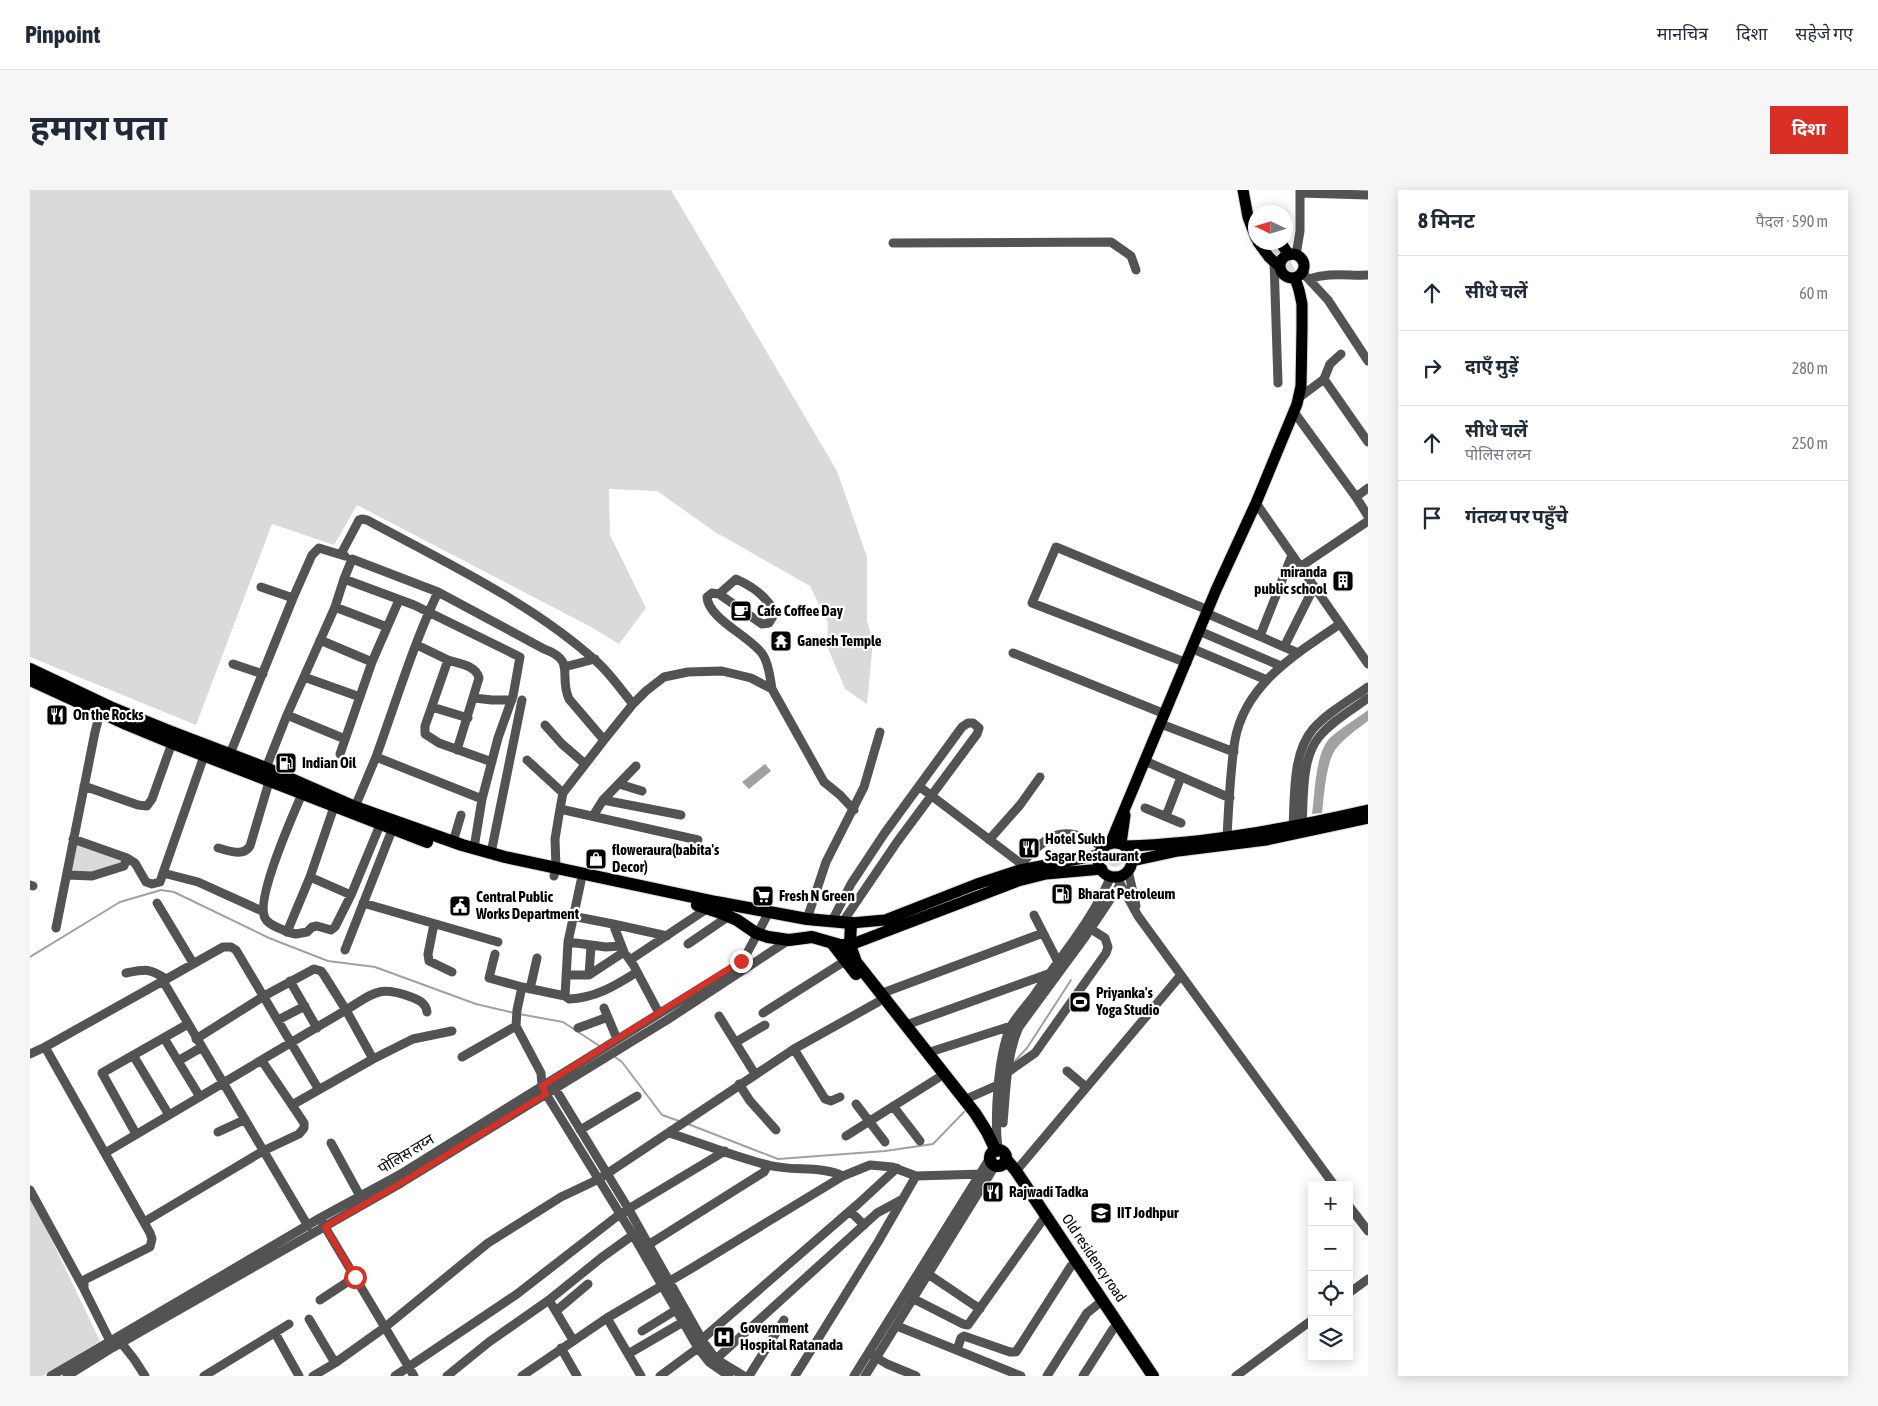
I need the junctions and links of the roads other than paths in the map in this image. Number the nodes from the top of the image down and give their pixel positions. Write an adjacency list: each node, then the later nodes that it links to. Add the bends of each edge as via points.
1 (1300, 191): 3 (street); 9 (street, via 1300,231)
2 (1243, 192): 4 (main road); 5 (main road)
3 (1368, 195)
4 (1251, 205)
5 (1248, 217)
6 (893, 243): 11 (street, via 1111,242 1131,256)
7 (1265, 250): 10 (main road)
8 (1288, 250): 9 (main road)
9 (1293, 255): 10 (main road); 13 (main road, via 1303,262)
10 (1277, 264): 13 (main road, via 1285,276); 19 (street)
11 (1136, 270)
12 (1365, 275): 13 (street); 14 (street)
13 (1302, 276): 15 (street, via 1328,300); 20 (main road, via 1299,290 1302,312)
14 (1368, 284)
15 (1365, 349): 17 (street)
16 (1342, 354): 18 (street, via 1330,364)
17 (1368, 361)
18 (1324, 379): 20 (street); 22 (street)
19 (1278, 383)
20 (1300, 396): 21 (main road)
21 (1294, 412): 24 (street); 25 (main road)
22 (1368, 442)
23 (1368, 488): 24 (street)
24 (1356, 497): 26 (street)
25 (1256, 504): 29 (street); 40 (main road)
26 (1368, 516)
27 (1368, 520): 31 (street)
28 (341, 554): 30 (street); 37 (street, via 316,550); 54 (street, via 358,520 367,520 492,588)
29 (1292, 555): 31 (street); 45 (street)
30 (352, 559): 32 (street); 35 (street)
31 (1300, 567): 34 (street)
32 (344, 579): 38 (street); 39 (street)
33 (261, 587): 37 (street)
34 (1314, 587): 42 (street); 49 (street)
35 (438, 592): 41 (street); 47 (street)
36 (719, 594): 36 (street, via 762,624 774,617 771,605 748,584 736,579); 68 (street, via 708,594 709,606 764,655)
37 (293, 598): 63 (street)
38 (399, 600): 41 (street); 43 (street)
39 (335, 606): 43 (street); 46 (street)
40 (1207, 612): 44 (main road); 45 (street); 57 (street, via 1056,547 1032,603)
41 (428, 613): 48 (street); 53 (street)
42 (1340, 624): 52 (street); 59 (street)
43 (387, 628): 56 (street)
44 (1199, 631): 50 (main road); 60 (street)
45 (1260, 636): 49 (street)
46 (320, 640): 56 (street); 64 (street)
47 (529, 641): 53 (street); 61 (street, via 555,653)
48 (417, 645): 55 (street); 90 (street)
49 (1284, 647): 52 (street)
50 (1193, 649): 57 (main road); 66 (street)
51 (1013, 652): 79 (street)
52 (1298, 652): 60 (street)
53 (520, 657): 72 (street)
54 (595, 659): 61 (street); 74 (street)
55 (448, 660): 70 (street, via 478,673); 75 (street)
56 (372, 662): 69 (street)
57 (1186, 663): 79 (main road)
58 (233, 664): 63 (street)
59 (1368, 664)
60 (1281, 666): 66 (street)
61 (564, 667): 83 (street, via 569,699)
62 (30, 669): 87 (highway, via 110,707)
63 (263, 674): 87 (street)
64 (304, 677): 69 (street); 77 (street)
65 (30, 680): 76 (highway)
66 (1267, 680): 86 (street, via 1243,715)
67 (1368, 687): 122 (street, via 1328,716 1307,738 1298,764)
68 (772, 689): 74 (street, via 751,678 722,670 688,672 664,677); 114 (street, via 824,782)
69 (360, 697): 82 (street)
70 (474, 698): 72 (street); 78 (street)
71 (1368, 698): 122 (street, via 1333,723 1315,742 1307,766)
72 (512, 700): 93 (street)
73 (522, 700): 132 (street)
74 (633, 704): 83 (street)
75 (432, 707): 78 (street); 85 (street, via 425,734)
76 (100, 713): 84 (highway); 101 (street)
77 (287, 714): 82 (street); 96 (street)
78 (468, 718): 85 (street)
79 (1163, 719): 86 (street); 92 (main road)
80 (546, 725): 94 (street)
81 (880, 732): 114 (street)
82 (345, 739): 88 (street)
83 (604, 740): 94 (street)
84 (172, 743): 89 (highway); 101 (street, via 147,806)
85 (457, 750): 93 (street)
86 (1234, 752): 107 (street)
87 (230, 754): 96 (highway)
88 (340, 754)
89 (204, 756): 99 (highway); 137 (street)
90 (376, 757): 108 (street); 110 (street)
91 (527, 760): 104 (street)
92 (1145, 761): 98 (street); 129 (main road, via 1125,806)
93 (492, 762): 108 (street)
94 (585, 764): 104 (street)
95 (636, 766): 100 (street)
96 (266, 768): 110 (highway)
97 (1040, 777): 127 (street)
98 (1181, 777): 107 (street); 119 (street)
99 (269, 782): 105 (highway); 130 (street, via 247,851 242,853)
100 (619, 784): 103 (street); 109 (street)
101 (84, 786): 125 (street)
102 (920, 787): 106 (street); 106 (street, via 962,727 973,723 978,728 977,734); 153 (street, via 851,884)
103 (642, 791)
104 (563, 793): 113 (street)
105 (302, 794): 111 (highway); 146 (street, via 271,872)
106 (932, 796): 127 (street); 153 (street)
107 (1230, 798): 124 (street)
108 (482, 799): 131 (street)
109 (603, 800): 117 (street); 118 (street)
110 (355, 806): 128 (highway)
111 (334, 807): 123 (highway); 139 (street)
112 (1145, 808): 119 (street)
113 (560, 809): 117 (street); 136 (street, via 555,839)
114 (854, 810): 152 (street, via 826,862)
115 (1368, 810): 122 (main road)
116 (461, 816): 128 (street)
117 (593, 816): 126 (street)
118 (681, 816)
119 (1166, 816): 121 (street)
120 (1368, 818): 135 (main road, via 1266,840 1178,851)
121 (1181, 823)
122 (1298, 825): 124 (main road)
123 (386, 828): 136 (highway, via 473,857); 142 (street); 144 (street)
124 (1227, 836): 129 (main road, via 1153,846)
125 (74, 839): 133 (street); 138 (street)
126 (698, 840)
127 (989, 840): 134 (street)
128 (452, 842): 131 (highway)
129 (1112, 847): 134 (main road); 134 (street, via 1080,834 1061,834 1037,845); 135 (main road, via 1130,850); 140 (main road, via 1100,865)
130 (218, 848)
131 (474, 848): 132 (highway)
132 (492, 853): 136 (highway)
133 (127, 858): 137 (street, via 135,863 148,884 160,882); 138 (street, via 124,866 92,876)
134 (1025, 866): 153 (main road, via 893,918)
135 (1130, 866): 140 (main road, via 1125,874); 151 (street)
136 (555, 872): 141 (highway); 147 (highway)
137 (163, 873): 146 (street, via 198,882)
138 (66, 875): 156 (street)
139 (310, 877): 142 (street); 158 (street)
140 (1112, 877): 151 (street); 157 (street); 167 (main road, via 1046,874 1018,881); 175 (street, via 1095,911)
141 (581, 881): 145 (highway); 149 (street)
142 (351, 895): 158 (street, via 335,928 317,926 306,932)
143 (157, 903): 176 (street)
144 (363, 903): 154 (street); 170 (street)
145 (708, 908): 150 (highway); 161 (street)
146 (262, 911): 158 (street, via 266,920)
147 (769, 912): 152 (highway); 159 (street, पोलिस लय्न)
148 (1034, 915): 160 (street)
149 (572, 916): 155 (street); 164 (street)
150 (729, 916): 159 (highway); 166 (street)
151 (1138, 916): 183 (street)
152 (807, 919): 153 (highway)
153 (842, 922): 167 (highway)
154 (434, 924): 163 (street); 177 (street, via 429,961)
155 (613, 924): 161 (street); 169 (street)
156 (56, 928)
157 (1091, 929): 222 (street, via 1019,1027); 222 (street, via 1105,938 1106,953 1034,1053)
158 (287, 932)
159 (756, 933): 162 (highway); 194 (street, पोलिस लय्न, via 741,961)
160 (1043, 933): 175 (street); 189 (street)
161 (667, 936): 173 (street)
162 (789, 940): 165 (highway, via 812,937); 227 (street, via 598,1063)
163 (498, 942)
164 (568, 942): 168 (street); 182 (street)
165 (832, 943): 167 (highway); 174 (highway)
166 (688, 944)
167 (850, 945): 189 (highway, via 856,962)
168 (591, 946): 169 (street); 180 (street)
169 (622, 949): 173 (street); 180 (street)
170 (345, 950)
171 (494, 954): 186 (street, via 489,978)
172 (537, 958): 186 (street)
173 (630, 960): 178 (street)
174 (846, 961): 189 (highway); 195 (street)
175 (1058, 962): 181 (street)
176 (193, 963): 184 (street); 187 (street, via 223,947 231,947)
177 (452, 972)
178 (637, 972): 188 (street, via 591,997 569,999); 194 (street)
179 (126, 973): 184 (street, via 148,969)
180 (589, 974): 182 (street)
181 (1048, 974): 202 (street); 203 (street)
182 (566, 975): 188 (street)
183 (1180, 975): 228 (street); 260 (street)
184 (164, 980): 199 (street); 212 (street)
185 (290, 981): 187 (street); 190 (street); 192 (street, via 314,969 321,971)
186 (526, 988): 188 (street); 200 (street, via 517,1010)
187 (264, 996): 198 (street); 210 (street)
188 (566, 996)
189 (879, 998): 202 (highway); 213 (street); 224 (highway)
190 (304, 1006): 198 (street); 204 (street)
191 (604, 1008): 197 (street)
192 (346, 1010): 193 (street, via 375,992 387,990 419,1000); 204 (street); 218 (street)
193 (427, 1012)
194 (659, 1013): 208 (street, पोलिस लय्न)
195 (763, 1013)
196 (719, 1016): 209 (street)
197 (608, 1017): 205 (street); 208 (street)
198 (278, 1020): 211 (street)
199 (188, 1024): 207 (street); 210 (street)
200 (516, 1024): 217 (street); 227 (street)
201 (765, 1025): 209 (street)
202 (906, 1025): 214 (highway)
203 (1011, 1026): 214 (street); 222 (street, via 1005,1045)
204 (317, 1028): 211 (street)
205 (578, 1028)
206 (452, 1031): 218 (street, via 413,1039)
207 (164, 1038): 216 (street); 219 (street)
208 (616, 1040): 227 (street, पोलिस लय्न)
209 (736, 1042): 223 (street)
210 (199, 1043): 219 (street); 225 (street)
211 (292, 1043): 220 (street); 229 (street)
212 (45, 1047): 215 (street); 251 (street)
213 (794, 1049): 223 (street); 232 (street, via 825,1099)
214 (927, 1053): 233 (highway)
215 (30, 1054)
216 (133, 1055): 237 (street); 244 (street, via 102,1073)
217 (462, 1057)
218 (373, 1059): 229 (street)
219 (178, 1061): 231 (street)
220 (262, 1061): 225 (street); 235 (street)
221 (1067, 1071): 228 (street)
222 (1004, 1073): 233 (street); 252 (street); 252 (street, via 1002,1135)
223 (755, 1074): 226 (street)
224 (938, 1078): 236 (street); 252 (highway, via 977,1127)
225 (223, 1083): 231 (street); 238 (street)
226 (739, 1084): 241 (street, via 750,1102); 242 (street)
227 (549, 1087): 240 (street); 257 (street); 262 (street, पोलिस लय्न); 273 (street, via 401,1183)
228 (1086, 1087): 255 (street)
229 (319, 1090): 235 (street)
230 (637, 1096): 240 (street)
231 (200, 1097): 237 (street)
232 (840, 1098)
233 (964, 1100): 252 (highway, via 982,1124)
234 (856, 1104): 239 (street)
235 (292, 1105): 249 (street, via 304,1123 302,1131)
236 (893, 1106): 239 (street); 246 (street)
237 (169, 1115): 244 (street)
238 (244, 1120): 243 (street); 249 (street)
239 (870, 1121): 245 (street); 247 (street)
240 (580, 1130): 257 (street)
241 (776, 1130)
242 (672, 1131): 250 (street); 257 (street)
243 (218, 1132)
244 (136, 1134): 251 (street)
245 (846, 1136)
246 (920, 1141)
247 (885, 1142)
248 (331, 1144): 262 (street)
249 (263, 1151): 270 (street); 272 (street)
250 (724, 1151): 253 (street); 264 (street)
251 (104, 1153): 270 (street)
252 (997, 1159): 255 (highway, Old residency road); 256 (street); 256 (street); 269 (highway, Old residency road); 278 (street)
253 (768, 1165): 258 (street, via 826,1170); 276 (street, via 764,1172)
254 (899, 1169): 258 (street, via 870,1166); 259 (street); 266 (street)
255 (1016, 1171): 339 (highway, Old residency road)
256 (979, 1174): 259 (street); 308 (street)
257 (603, 1176): 264 (street); 267 (street); 299 (street, via 560,1197 488,1243)
258 (843, 1176): 281 (street)
259 (914, 1176): 263 (street)
260 (1331, 1181)
261 (30, 1190): 283 (street)
262 (360, 1196): 268 (street, पोलिस लय्न)
263 (903, 1199): 271 (street); 332 (street)
264 (628, 1208): 267 (street); 276 (street)
265 (1353, 1211): 274 (street)
266 (851, 1212): 271 (street); 305 (street)
267 (620, 1214): 275 (street); 313 (street, via 517,1294)
268 (320, 1218): 272 (street, पोलिस लय्न); 273 (street)
269 (1042, 1221): 277 (highway, Old residency road); 289 (street)
270 (144, 1222): 283 (street, via 152,1239 150,1247 84,1280)
271 (863, 1223): 310 (street)
272 (308, 1226): 304 (street, पोलिस लय्न)
273 (325, 1227): 279 (street); 304 (street)
274 (1368, 1231)
275 (633, 1235): 281 (street); 287 (street)
276 (648, 1245): 281 (street)
277 (1071, 1266): 288 (highway, Old residency road); 307 (street, via 1016,1352 964,1336)
278 (928, 1274): 285 (street); 289 (street)
279 (355, 1277): 286 (street); 299 (street)
280 (1368, 1279): 284 (street)
281 (665, 1283): 290 (street); 292 (street); 305 (street)
282 (588, 1284): 291 (street)
283 (84, 1289): 304 (street)
284 (1353, 1290)
285 (914, 1299): 289 (street, via 965,1325 970,1324); 298 (street)
286 (320, 1300)
287 (549, 1300): 291 (street); 324 (street)
288 (1097, 1305): 300 (highway, Old residency road); 336 (street, via 1087,1313)
289 (980, 1309)
290 (676, 1310): 295 (street); 301 (street)
291 (556, 1311): 303 (street)
292 (607, 1318): 303 (street); 309 (street)
293 (309, 1319): 312 (street)
294 (784, 1320): 331 (street)
295 (683, 1322): 305 (street); 309 (street)
296 (1308, 1323): 340 (street)
297 (290, 1324): 302 (street)
298 (897, 1326): 307 (street); 311 (street)
299 (384, 1328): 312 (street); 313 (street)
300 (1113, 1329): 337 (street); 338 (highway, Old residency road)
301 (642, 1330)
302 (276, 1333): 319 (street); 320 (street)
303 (573, 1340): 306 (street)
304 (115, 1342): 314 (street); 316 (street, पोलिस लय्न); 318 (street, via 134,1359)
305 (701, 1344): 310 (street); 328 (street); 329 (street, via 709,1362)
306 (561, 1348): 325 (street); 326 (street)
307 (957, 1350): 335 (street)
308 (868, 1352): 311 (street); 333 (street)
309 (628, 1354): 327 (street)
310 (716, 1358): 330 (street)
311 (876, 1358): 315 (street); 334 (street)
312 (335, 1363): 321 (street)
313 (408, 1367): 322 (street); 323 (street)
314 (79, 1373): 317 (street)
315 (868, 1375)
316 (51, 1376)
317 (67, 1376)
318 (145, 1376)
319 (204, 1376)
320 (299, 1376)
321 (313, 1376)
322 (395, 1376)
323 (414, 1376)
324 (447, 1376)
325 (522, 1376)
326 (577, 1376)
327 (641, 1376)
328 (660, 1376)
329 (729, 1376)
330 (744, 1376)
331 (749, 1376)
332 (795, 1376)
333 (854, 1376)
334 (916, 1376)
335 (1021, 1376)
336 (1048, 1376)
337 (1083, 1376)
338 (1146, 1376)
339 (1153, 1376)
340 (1236, 1376)

